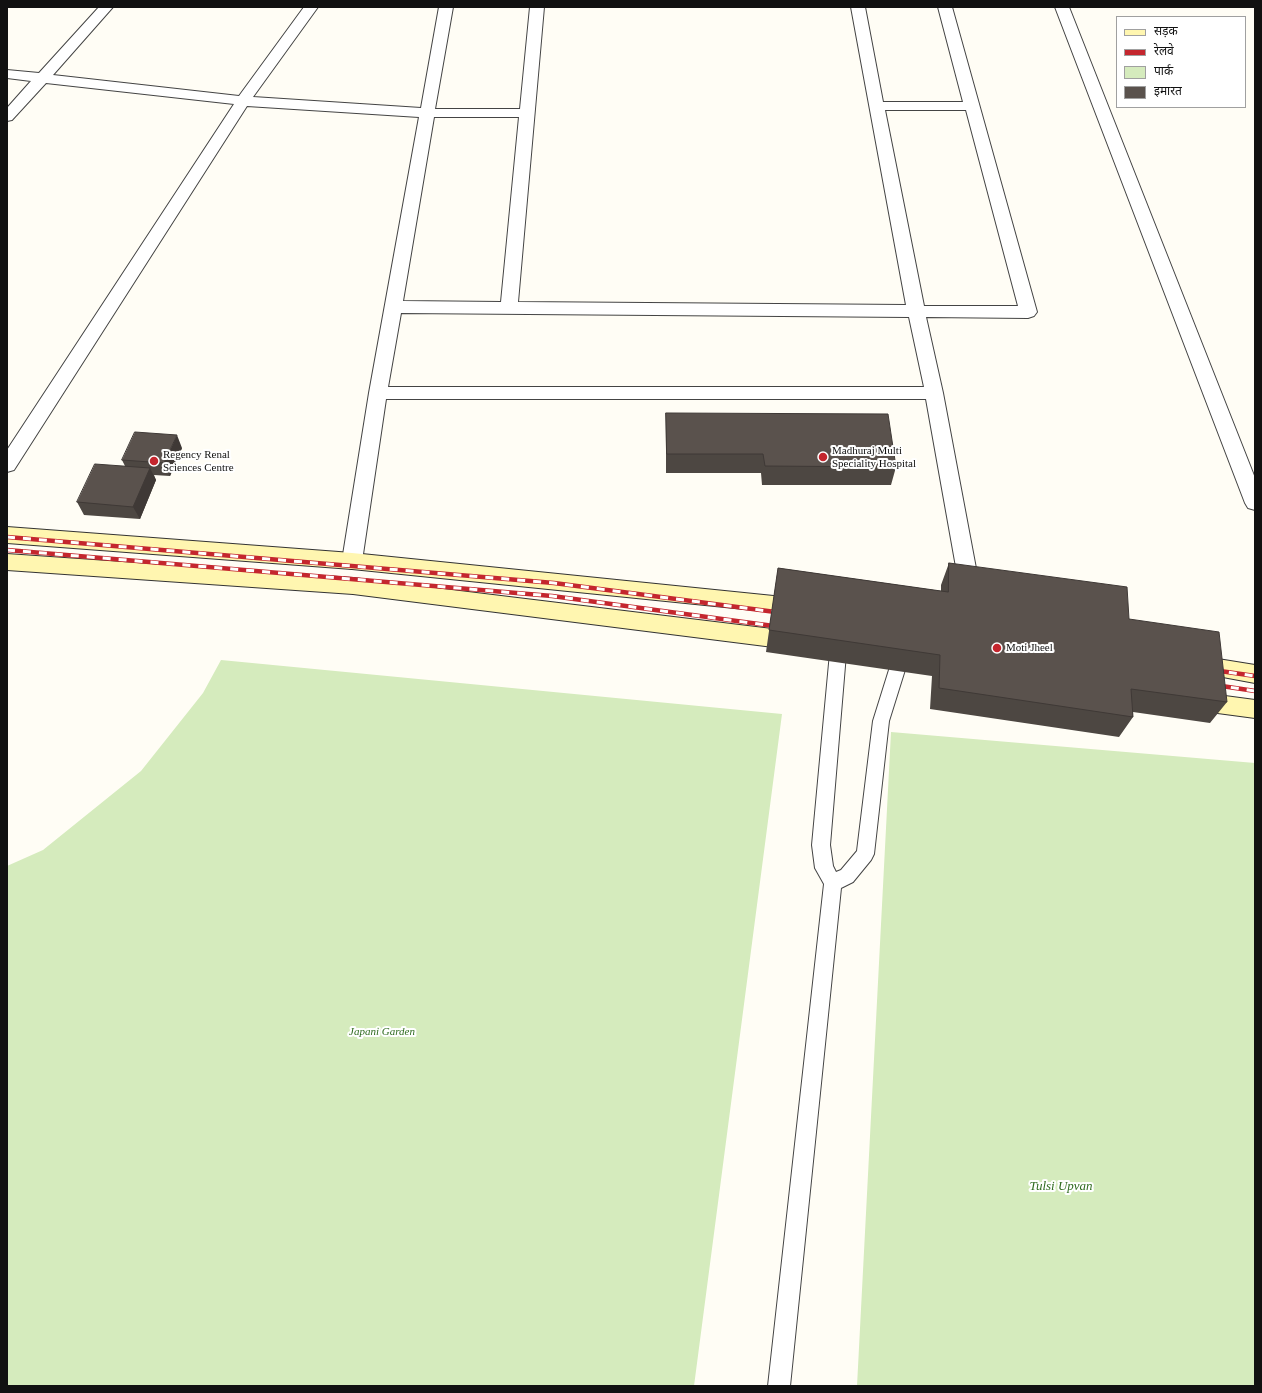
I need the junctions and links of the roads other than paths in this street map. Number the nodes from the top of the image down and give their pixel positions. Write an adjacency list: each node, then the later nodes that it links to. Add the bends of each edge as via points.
1 (106, 7): 9 (street)
2 (311, 7): 10 (street)
3 (446, 7): 13 (street)
4 (537, 7): 14 (street)
5 (858, 7): 11 (street)
6 (945, 7): 12 (street)
7 (1062, 7): 22 (street)
8 (7, 74): 9 (street)
9 (42, 78): 10 (street); 15 (street)
10 (243, 100): 13 (street); 21 (street)
11 (877, 106): 12 (street); 18 (street)
12 (972, 106): 18 (street, via 1028,312)
13 (426, 113): 14 (street); 16 (street)
14 (528, 114): 17 (street)
15 (7, 117)
16 (394, 307): 17 (street); 19 (street)
17 (509, 308): 18 (street)
18 (916, 311): 20 (street)
19 (378, 392): 20 (street); 24 (street)
20 (934, 393): 26 (street)
21 (7, 465)
22 (1255, 503)
23 (7, 535): 24 (main road)
24 (352, 561): 27 (main road)
25 (7, 562): 29 (main road, via 353,586)
26 (973, 608)
27 (819, 609)
28 (841, 625): 29 (lane)
29 (826, 645): 30 (main road); 37 (lane, via 821,845 824,868)
30 (862, 650)
31 (893, 655): 32 (main road); 37 (lane, via 881,720 864,854 847,876)
32 (924, 661)
33 (1178, 662): 34 (main road)
34 (1255, 674)
35 (1176, 698): 36 (main road)
36 (1255, 709)
37 (833, 883): 38 (lane)
38 (779, 1386)

